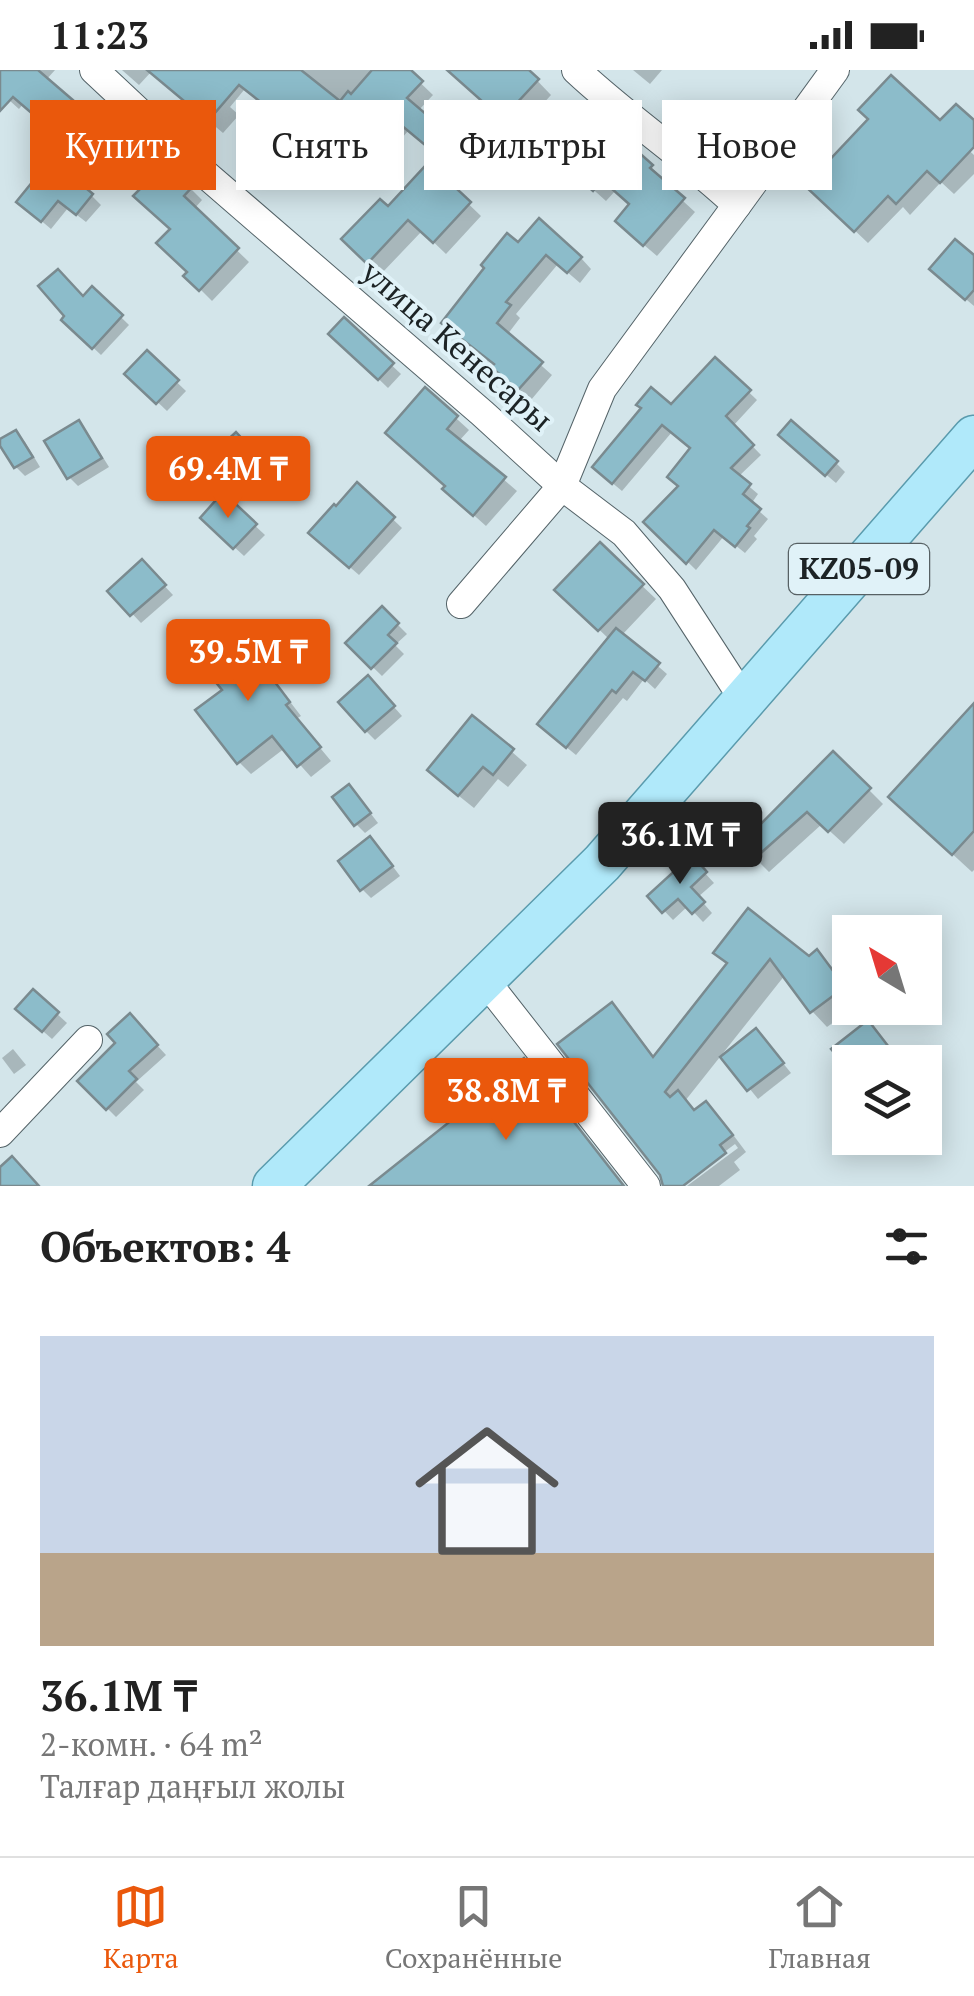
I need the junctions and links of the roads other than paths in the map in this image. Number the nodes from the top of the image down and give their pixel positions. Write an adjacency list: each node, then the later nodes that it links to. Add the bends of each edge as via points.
1 (94, 70): 6 (street, улица Кенесары)
2 (576, 70): 4 (street)
3 (835, 70): 4 (street)
4 (737, 205): 6 (street, via 602,389)
5 (974, 437): 8 (main road, KZ05-09)
6 (562, 486): 7 (street); 8 (street, улица Кенесары, via 624,533 672,589)
7 (461, 604)
8 (744, 700): 9 (main road, KZ05-09, via 602,863)
9 (484, 979): 12 (main road, KZ05-09); 13 (street)
10 (88, 1040): 11 (street)
11 (0, 1134)
12 (274, 1186)
13 (646, 1186)

